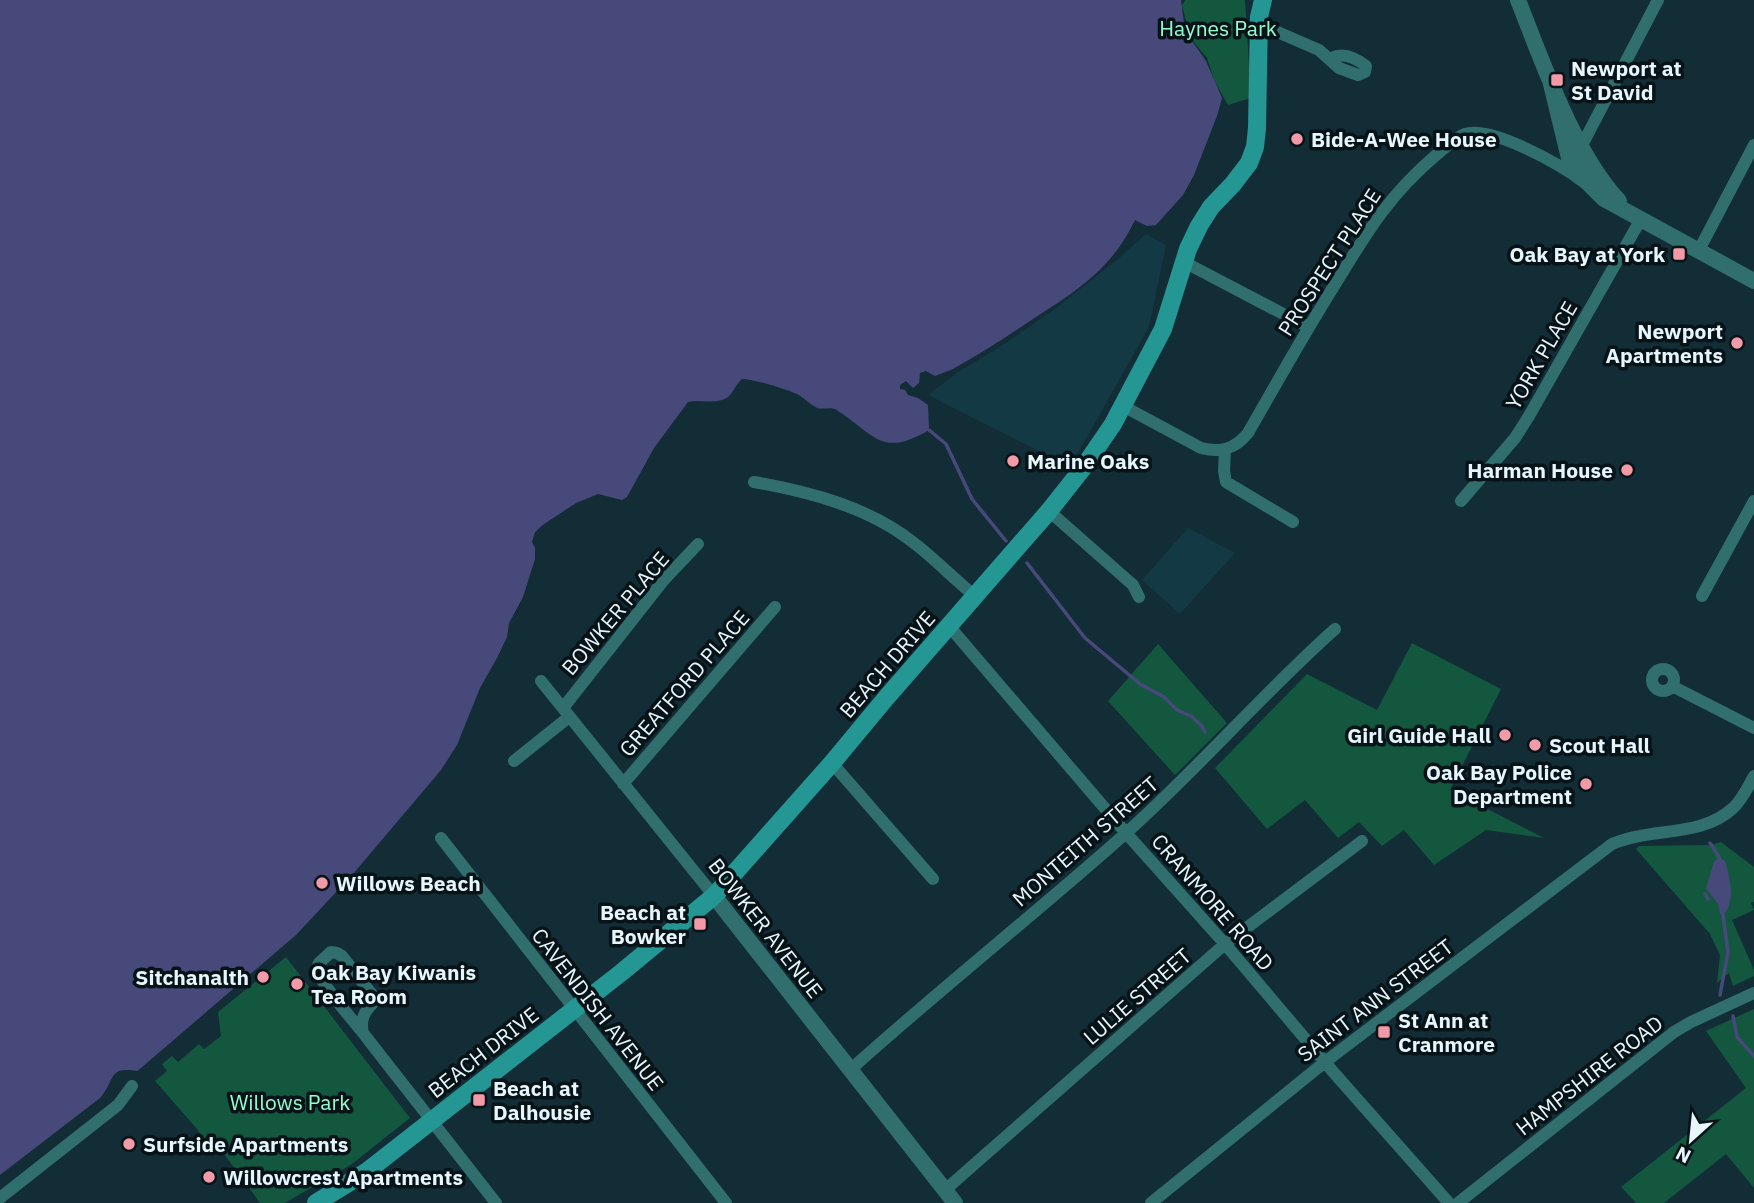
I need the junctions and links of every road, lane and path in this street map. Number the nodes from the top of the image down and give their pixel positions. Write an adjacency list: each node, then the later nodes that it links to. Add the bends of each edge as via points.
1 (1263, 0): 4 (main road, BEACH DRIVE)
2 (1518, 0): 6 (street)
3 (1658, 0): 8 (street)
4 (1259, 24): 5 (street); 12 (main road, BEACH DRIVE, via 1255,147 1245,170 1203,219)
5 (1331, 58)
6 (1551, 83): 8 (street); 9 (street)
7 (1754, 145): 11 (street)
8 (1582, 146): 9 (street); 10 (street, via 1603,181)
9 (1571, 168): 10 (street, via 1604,199); 14 (street, PROSPECT PLACE, via 1502,139 1465,134 1412,176 1383,208)
10 (1636, 216): 11 (street); 18 (street, YORK PLACE, via 1515,438)
11 (1699, 250): 13 (street)
12 (1184, 261): 14 (street); 15 (main road, BEACH DRIVE, via 1163,329)
13 (1754, 281)
14 (1308, 327): 16 (street, PROSPECT PLACE, via 1248,433)
15 (1123, 406): 16 (street, via 1202,448); 20 (main road, BEACH DRIVE)
16 (1225, 450): 21 (street, via 1226,482)
17 (754, 482): 23 (street, via 796,489 876,518 913,542)
18 (1461, 501)
19 (1754, 501): 24 (street)
20 (1049, 511): 23 (main road, BEACH DRIVE); 25 (street, via 1133,585)
21 (1293, 522)
22 (698, 544): 31 (street, BOWKER PLACE, via 663,581)
23 (975, 596): 27 (main road, BEACH DRIVE)
24 (1702, 596)
25 (1139, 597)
26 (775, 607): 36 (street, GREATFORD PLACE)
27 (949, 626): 34 (main road, BEACH DRIVE); 37 (street, CRANMORE ROAD)
28 (1335, 629): 37 (street, MONTEITH STREET)
29 (541, 681): 31 (street, BOWKER AVENUE)
30 (1672, 686): 32 (street)
31 (566, 713): 33 (street, BOWKER PLACE); 36 (street, BOWKER AVENUE)
32 (1754, 728)
33 (514, 761)
34 (832, 764): 40 (street); 41 (main road, BEACH DRIVE)
35 (1754, 776): 46 (street, SAINT ANN STREET, via 1734,808 1708,824 1630,836 1612,844)
36 (623, 784): 41 (street, BOWKER AVENUE)
37 (1126, 833): 42 (street, CRANMORE ROAD); 47 (street, MONTEITH STREET)
38 (441, 838): 44 (street, CAVENDISH AVENUE)
39 (1362, 841): 42 (street, LULIE STREET)
40 (933, 879)
41 (714, 896): 44 (main road, BEACH DRIVE); 47 (street, BOWKER AVENUE)
42 (1226, 944): 46 (street, CRANMORE ROAD); 50 (street, LULIE STREET)
43 (1754, 993): 58 (street, HAMPSHIRE ROAD, via 1674,1032)
44 (574, 1010): 49 (main road, BEACH DRIVE); 54 (street, CAVENDISH AVENUE)
45 (363, 1033): 45 (street, via 362,1019 374,997 340,954 331,953 318,963 317,971); 49 (street)
46 (1325, 1062): 56 (street, SAINT ANN STREET); 57 (street, CRANMORE ROAD)
47 (850, 1070): 50 (street, BOWKER AVENUE)
48 (132, 1086): 51 (street, via 118,1105)
49 (432, 1121): 52 (main road, BEACH DRIVE, via 366,1172); 53 (street)
50 (945, 1190): 55 (street, BOWKER AVENUE)
51 (0, 1198)
52 (316, 1203)
53 (496, 1203)
54 (726, 1203)
55 (955, 1203)
56 (1151, 1203)
57 (1449, 1203)
58 (1458, 1203)

